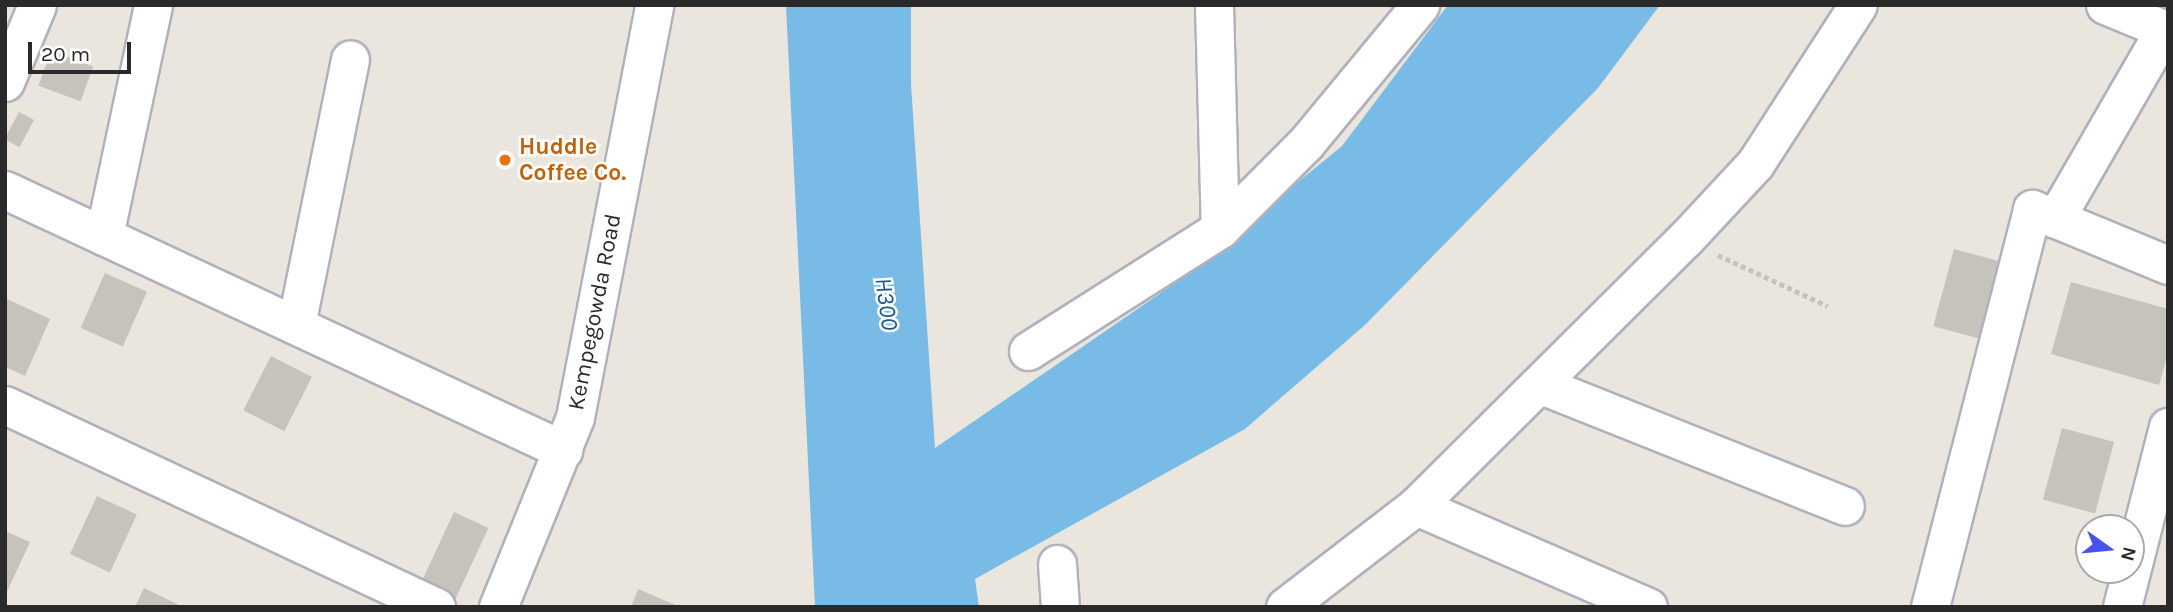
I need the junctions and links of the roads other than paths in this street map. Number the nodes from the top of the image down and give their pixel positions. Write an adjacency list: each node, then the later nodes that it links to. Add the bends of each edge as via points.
1 (37, 5): 10 (street)
2 (153, 5): 14 (street)
3 (654, 5): 21 (street, Kempegowda Road, via 575,418)
4 (1214, 5): 13 (street)
5 (1420, 5): 13 (street, via 1306,142)
6 (1858, 5): 18 (street, via 1755,164)
7 (2105, 5): 8 (street)
8 (2166, 31): 12 (street)
9 (350, 59): 16 (street)
10 (5, 82)
11 (5, 190): 14 (street)
12 (2055, 219): 15 (street); 30 (street, via 2032,209)
13 (1220, 229): 17 (street)
14 (104, 236): 16 (street)
15 (2168, 265)
16 (296, 325): 21 (street)
17 (1028, 351)
18 (1541, 385): 22 (street); 23 (street)
19 (5, 405): 27 (street)
20 (2168, 427): 31 (street)
21 (562, 450): 25 (street, Kempegowda Road)
22 (1416, 506): 26 (street); 29 (street)
23 (1845, 506)
24 (1057, 564): 28 (street)
25 (510, 603)
26 (1303, 604)
27 (436, 607)
28 (1060, 607)
29 (1647, 607)
30 (1930, 607)
31 (2122, 607)

